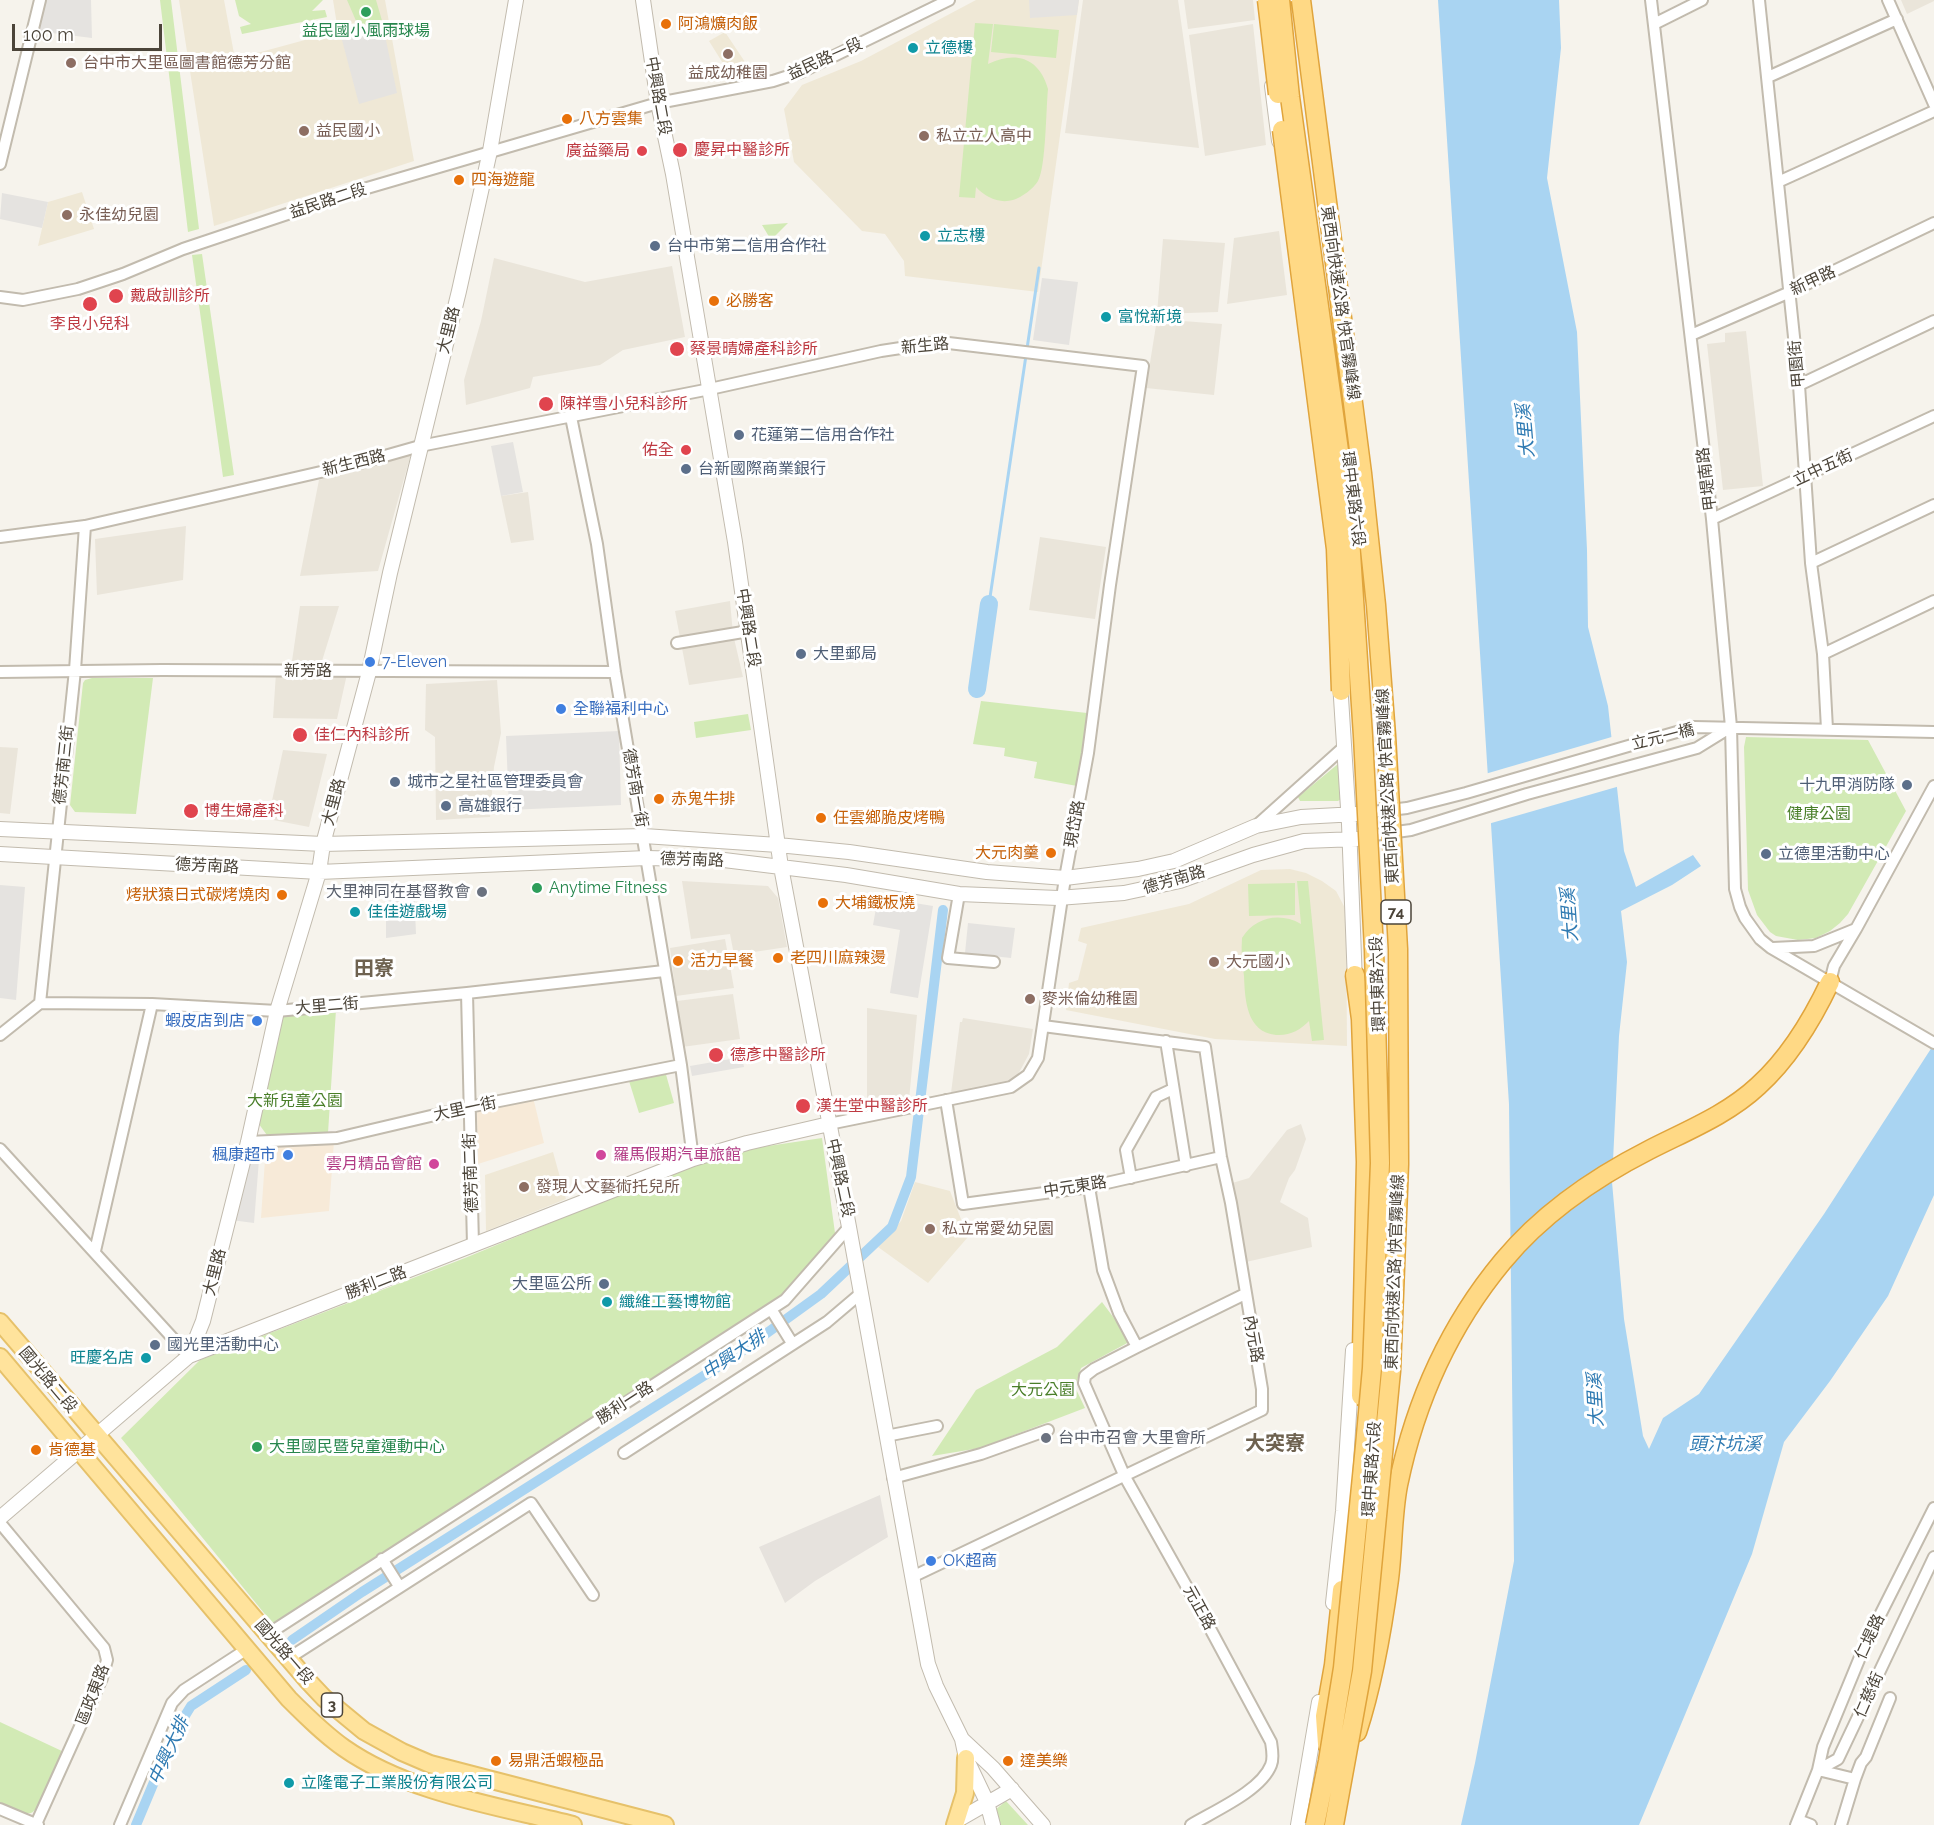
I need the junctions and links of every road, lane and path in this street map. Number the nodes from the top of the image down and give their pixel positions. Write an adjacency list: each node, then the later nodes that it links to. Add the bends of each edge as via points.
1 (40, 0): 20 (street)
2 (516, 0): 19 (street, 大里路)
3 (643, 0): 16 (street, 中興路二段)
4 (949, 0): 12 (street, 益民路一段)
5 (1287, 0): 11 (street); 54 (street, 環中東路六段, via 1360,556)
6 (1301, 0): 130 (highway, 東西向快速公路 快官霧峰線 / 74, bridge, via 1376,605 1398,949 1399,1164 1391,1371 1362,1671)
7 (1651, 0): 14 (street, 甲堤南路)
8 (1702, 0): 14 (street)
9 (1760, 0): 15 (street, 甲園街)
10 (1888, 0): 13 (street)
11 (1268, 1): 47 (highway, bridge, via 1336,549); 130 (highway, 東西向快速公路 快官霧峰線 / 74, bridge, via 1290,96 1349,523 1374,950 1380,1162 1372,1368)
12 (935, 3): 16 (street, 益民路一段, via 801,72)
13 (1897, 19): 15 (street); 17 (street)
14 (1654, 24): 26 (street, 甲堤南路)
15 (1768, 77): 21 (street, 甲園街)
16 (658, 104): 19 (street, 益民路二段); 29 (street, 中興路二段)
17 (1934, 104)
18 (1934, 111): 21 (street)
19 (490, 151): 24 (street, 益民路二段, via 245,228 78,289 23,300); 32 (street, 大里路)
20 (0, 164)
21 (1778, 182): 23 (street, 甲園街)
22 (1934, 223): 23 (street, 新甲路)
23 (1790, 292): 26 (street, 新甲路); 28 (street, 甲園街)
24 (0, 297)
25 (1934, 321): 28 (street)
26 (1691, 335): 35 (street, 甲堤南路)
27 (1143, 366): 29 (street, 新生路, via 940,342 881,351); 69 (street, 現岱路, via 1088,753)
28 (1799, 385): 33 (street, 甲園街)
29 (710, 390): 31 (street, 新生西路); 40 (street, 中興路二段)
30 (1934, 416): 33 (street, 立中五街)
31 (571, 417): 32 (street, 新生西路); 46 (street, 德芳南一街, via 597,544)
32 (420, 446): 36 (street, 新生西路); 45 (street, 大里路)
33 (1806, 477): 35 (street, 立中五街); 38 (street, 甲園街)
34 (1934, 505): 38 (street)
35 (1712, 519): 48 (street, 甲堤南路)
36 (84, 526): 37 (street, 新生西路); 43 (street, 德芳南三街)
37 (0, 537)
38 (1811, 563): 42 (street, 甲園街)
39 (1934, 601): 42 (street)
40 (749, 631): 41 (street); 63 (street, 中興路二段)
41 (677, 644)
42 (1823, 654): 49 (street, 甲園街)
43 (75, 670): 44 (street, 新芳路); 45 (street, 新芳路); 58 (street, 德芳南三街)
44 (0, 672)
45 (369, 672): 46 (street, 新芳路); 62 (street, 大里路)
46 (615, 672): 60 (street, 德芳南一街)
47 (1341, 690): 52 (street, 環中東路六段)
48 (1731, 727): 49 (street); 50 (street, 立元一橋); 73 (street, 甲堤南路, via 1736,893 1745,918)
49 (1827, 729): 51 (street)
50 (1714, 732): 54 (street, 立元一橋, via 1694,727 1466,793 1407,808); 59 (street, 立元一橋, via 1688,751 1411,830)
51 (1934, 732)
52 (1344, 747): 55 (street, 環中東路六段); 56 (street)
53 (1934, 786): 72 (street)
54 (1372, 812): 55 (street, 德芳南路); 59 (street, 環中東路六段)
55 (1349, 815): 56 (street, 德芳南路, via 1301,817); 61 (street, 環中東路六段)
56 (1256, 826): 69 (street, 德芳南路, via 1174,861)
57 (0, 829): 58 (street, 德芳南路)
58 (58, 832): 62 (street, 德芳南路); 65 (street, 德芳南三街)
59 (1374, 835): 61 (street, 德芳南路); 147 (street, 環中東路六段, via 1384,1162 1380,1368 1362,1600)
60 (644, 836): 62 (street, 德芳南路); 63 (street, 德芳南路); 66 (street, 德芳南一街)
61 (1350, 840): 71 (street, 德芳南路, via 1304,841 1180,881 1124,893); 76 (street, 環中東路六段)
62 (323, 844): 68 (street, 大里路)
63 (778, 845): 67 (street, 中興路二段); 69 (street, 德芳南路)
64 (0, 854): 65 (street, 德芳南路)
65 (55, 858): 68 (street, 德芳南路); 79 (street, 德芳南三街)
66 (647, 858): 67 (street, 德芳南路, via 724,860); 68 (street, 德芳南路); 75 (street, 德芳南一街)
67 (781, 867): 70 (street, 德芳南路); 90 (street, 中興路二段)
68 (319, 872): 81 (street, 大里路)
69 (1065, 878): 71 (street, 現岱路)
70 (959, 894): 71 (street, 德芳南路); 74 (street, via 948,958)
71 (1064, 898): 82 (street, 現岱路)
72 (1856, 929): 73 (street, via 1814,946); 77 (street, via 1834,966)
73 (1771, 948): 77 (street, 甲堤南路)
74 (994, 962)
75 (664, 971): 78 (street, 大里二街); 86 (street, 德芳南一街)
76 (1355, 975): 130 (highway, bridge, via 1361,1019 1366,1162 1363,1364 1358,1445 1325,1716); 145 (street, 環中東路六段, via 1359,1162 1346,1479 1327,1654)
77 (1830, 982): 85 (street, 甲堤南路); 130 (highway, 74, bridge, via 1787,1054 1758,1087 1724,1112 1619,1166 1574,1196 1522,1241 1469,1307 1435,1369 1404,1458 1389,1579 1366,1703)
78 (467, 993): 81 (street, 大里二街); 89 (street, 德芳南二街)
79 (40, 1003): 80 (street, 大里二街); 83 (street)
80 (152, 1004): 81 (street, 大里二街); 100 (street)
81 (277, 1011): 91 (street, 大里路)
82 (1043, 1026): 84 (street, 內元路); 88 (street, 現岱路, via 1038,1058 1029,1075 1019,1083)
83 (0, 1035)
84 (1166, 1041): 87 (street); 93 (street, 內元路, via 1205,1047)
85 (1934, 1043)
86 (681, 1065): 89 (street, 大里一街); 94 (street, 德芳南一街)
87 (1173, 1089): 95 (street); 96 (street, via 1156,1097 1126,1150)
88 (946, 1100): 90 (street, 現岱路); 97 (street, 中元東路, via 963,1204)
89 (470, 1107): 91 (street, 大里一街, via 337,1138); 99 (street, 德芳南二街)
90 (829, 1124): 94 (street, 勝利二路); 98 (street, 中興路二段)
91 (248, 1142): 107 (street, 大里路, via 203,1321)
92 (0, 1149): 100 (street)
93 (1221, 1157): 95 (street, 中元東路); 102 (street, 內元路)
94 (693, 1159): 99 (street, 勝利二路)
95 (1186, 1166): 96 (street, 中元東路)
96 (1131, 1178): 97 (street, 中元東路)
97 (1089, 1187): 106 (street, via 1103,1270 1119,1314)
98 (849, 1227): 101 (street, 中興路二段); 103 (street, 勝利一路, via 785,1300)
99 (473, 1245): 107 (street, 勝利二路)
100 (94, 1251): 107 (street)
101 (860, 1291): 105 (street, via 827,1322); 111 (street)
102 (1245, 1294): 106 (street); 115 (street, 內元路, via 1262,1389 1262,1410)
103 (771, 1309): 105 (street); 120 (street, 勝利一路)
104 (0, 1323): 112 (main road, 國光路二段 / 3)
105 (792, 1343): 114 (street)
106 (1137, 1347): 115 (street, 元正路, via 1085,1376 1084,1383)
107 (189, 1356): 112 (street, 大里路)
108 (0, 1357): 113 (main road, 國光路二段 / 3)
109 (937, 1426): 111 (street)
110 (1048, 1430): 116 (street, via 981,1454)
111 (886, 1436): 116 (street)
112 (96, 1437): 113 (street, 大里路); 124 (main road, 國光路一段 / 3)
113 (80, 1450): 118 (street, 大里路); 125 (main road, 國光路一段 / 3)
114 (624, 1453)
115 (1125, 1477): 121 (street, 內元路); 144 (street, 元正路, via 1271,1742 1272,1764 1264,1778)
116 (893, 1478): 121 (street)
117 (1934, 1508): 131 (street, 仁堤路, via 1865,1644 1823,1747)
118 (0, 1520): 138 (street, 區政東路, via 104,1648 107,1660)
119 (1934, 1557): 131 (street, 仁慈街, via 1838,1759)
120 (382, 1559): 122 (street); 124 (street, 勝利一路)
121 (912, 1577): 128 (street, via 928,1664)
122 (399, 1586): 123 (street, via 531,1503); 126 (street)
123 (593, 1595)
124 (268, 1634): 126 (main road, 國光路一段 / 3)
125 (247, 1649): 139 (street, via 184,1690 172,1703); 140 (main road, 國光路一段 / 3, via 306,1716 366,1762 416,1784)
126 (289, 1658): 141 (main road, 國光路一段 / 3, via 348,1719 429,1764)
127 (1890, 1698): 132 (street)
128 (962, 1739): 129 (street); 133 (street)
129 (966, 1758): 134 (street); 136 (main road, via 965,1793)
130 (1337, 1762): 146 (highway, 東西向快速公路 快官霧峰線 / 74, bridge); 148 (highway, 東西向快速公路 快官霧峰線 / 74, bridge)
131 (1818, 1770): 132 (street); 137 (street)
132 (1856, 1779): 150 (street)
133 (1012, 1789): 134 (street); 143 (street)
134 (987, 1802): 136 (street); 142 (street)
135 (0, 1809): 138 (street)
136 (956, 1822)
137 (1797, 1823): 149 (street)
138 (37, 1825)
139 (120, 1825)
140 (573, 1825)
141 (665, 1825)
142 (993, 1825)
143 (1043, 1825)
144 (1191, 1825)
145 (1298, 1825)
146 (1315, 1825)
147 (1326, 1825)
148 (1334, 1825)
149 (1811, 1825)
150 (1841, 1825)

